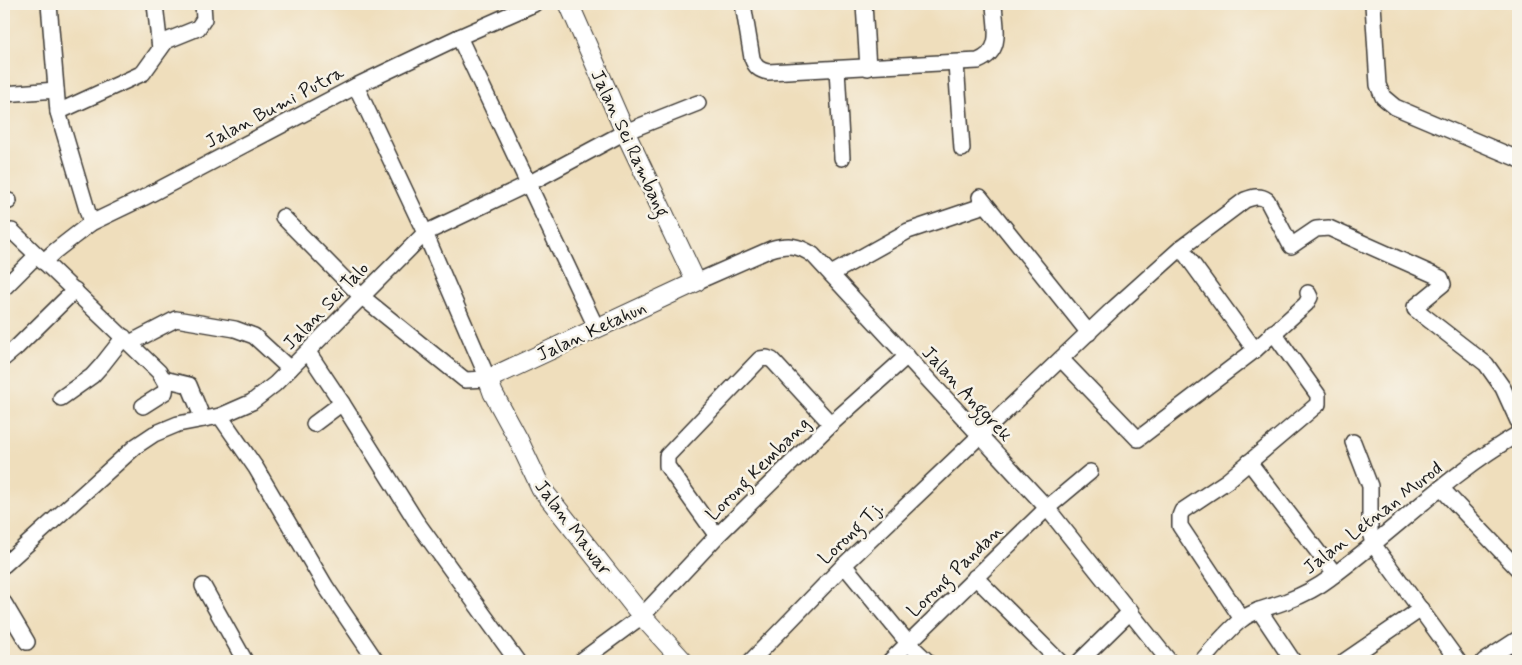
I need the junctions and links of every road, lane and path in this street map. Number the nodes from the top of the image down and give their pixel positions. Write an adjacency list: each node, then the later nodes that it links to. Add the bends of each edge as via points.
1 (49, 4): 16 (street)
2 (155, 4): 11 (street)
3 (203, 4): 11 (street, via 204,19 198,28 166,41)
4 (534, 4): 10 (street, Jalan Bumi Putra)
5 (569, 4): 20 (street, Jalan Sei Rambang)
6 (743, 4): 14 (street, via 752,58 760,70)
7 (864, 4): 13 (street)
8 (994, 4): 12 (street, via 996,43 992,52 978,61)
9 (1373, 4): 23 (street, via 1378,85 1384,97 1395,107)
10 (460, 37): 15 (street, Jalan Bumi Putra); 24 (street)
11 (160, 49): 19 (street, via 143,72)
12 (956, 62): 13 (street); 21 (street)
13 (868, 68): 14 (street)
14 (837, 69): 22 (street)
15 (356, 86): 26 (street, Jalan Bumi Putra); 28 (street)
16 (56, 90): 17 (street); 19 (street)
17 (4, 94)
18 (698, 103): 20 (street, Jalan Sei Talo)
19 (58, 112): 26 (street)
20 (625, 132): 24 (street, Jalan Sei Talo); 32 (street, Jalan Sei Rambang)
21 (962, 149)
22 (842, 158)
23 (1518, 159)
24 (528, 184): 28 (street, Jalan Sei Talo); 37 (street)
25 (283, 217): 36 (street)
26 (92, 223): 30 (street, Jalan Bumi Putra, via 55,251)
27 (12, 231): 30 (street)
28 (425, 233): 36 (street, Jalan Sei Talo); 48 (street)
29 (1180, 248): 39 (street, Lorong Tj.); 41 (street); 54 (street, Lorong Tj., via 1245,200 1257,196 1267,200 1291,246 1316,229 1329,228 1441,278 1443,284 1415,309 1486,364 1503,388)
30 (40, 258): 33 (street, Jalan Bumi Putra); 34 (street)
31 (831, 274): 32 (street, Jalan Anggrek, via 804,249 784,245); 39 (street, via 908,231 983,201); 43 (street, Jalan Anggrek)
32 (696, 282): 37 (street, Jalan Ketahun)
33 (4, 288)
34 (76, 290): 40 (street); 44 (street)
35 (1308, 293): 38 (street, via 1309,301)
36 (361, 296): 42 (street, Jalan Sei Talo); 48 (street, via 465,380)
37 (596, 327): 48 (street, Jalan Ketahun)
38 (1273, 332): 41 (street); 60 (street, via 1319,401)
39 (1088, 333): 45 (street, Lorong Tj.)
40 (127, 340): 46 (street, via 176,319 235,329 254,336); 47 (street); 49 (street, via 92,376)
41 (1255, 350): 45 (street, via 1138,439)
42 (308, 352): 46 (street, Jalan Sei Talo); 50 (street)
43 (907, 356): 56 (street, Lorong Kembang); 58 (street, Jalan Anggrek)
44 (4, 358)
45 (1061, 359): 58 (street, Lorong Tj.)
46 (290, 369): 52 (street, Jalan Sei Talo, via 252,402)
47 (164, 379): 51 (street, via 164,392); 53 (street, via 189,385)
48 (488, 379): 76 (street, Jalan Mawar, via 541,488)
49 (61, 398)
50 (342, 403): 55 (street); 83 (street, via 416,521)
51 (143, 406)
52 (220, 416): 53 (street, Jalan Sei Talo); 82 (street)
53 (203, 419): 66 (street, Jalan Sei Talo, via 178,424 136,446)
54 (1518, 421)
55 (314, 424)
56 (831, 424): 64 (street, Lorong Kembang); 64 (street, via 772,360 760,360 666,459 667,466)
57 (1518, 434): 62 (street, Jalan Letnan Murod)
58 (980, 436): 63 (street, Jalan Anggrek); 67 (street, Lorong Tj.)
59 (1353, 442): 65 (street, via 1370,486)
60 (1249, 462): 69 (street); 77 (street, via 1182,511 1180,520 1180,526)
61 (1090, 472): 63 (street, Lorong Pandan)
62 (1441, 488): 65 (street, Jalan Letnan Murod); 68 (street)
63 (1047, 508): 70 (street, Lorong Pandan); 75 (street, Jalan Anggrek)
64 (717, 536): 76 (street, Lorong Kembang)
65 (1373, 544): 69 (street, Jalan Letnan Murod); 73 (street)
66 (4, 565)
67 (844, 565): 80 (street); 86 (street, Lorong Tj.)
68 (1518, 568)
69 (1335, 574): 74 (street, Jalan Letnan Murod, via 1311,591)
70 (976, 577): 80 (street, Lorong Pandan); 89 (street)
71 (203, 586): 81 (street)
72 (4, 603): 79 (street)
73 (1421, 609): 94 (street); 95 (street)
74 (1259, 610): 77 (street, Jalan Letnan Murod); 93 (street)
75 (1131, 611): 90 (street); 91 (street, Jalan Anggrek)
76 (642, 616): 84 (street, Lorong Kembang); 85 (street, Jalan Mawar)
77 (1242, 619): 92 (street, Jalan Letnan Murod)
78 (1518, 638): 96 (street)
79 (27, 642)
80 (908, 643): 87 (street, Lorong Pandan); 88 (street)
81 (245, 661)
82 (376, 661)
83 (517, 661)
84 (581, 661)
85 (683, 661)
86 (752, 661)
87 (890, 661)
88 (927, 661)
89 (1059, 661)
90 (1080, 661)
91 (1169, 661)
92 (1202, 661)
93 (1293, 661)
94 (1345, 661)
95 (1458, 661)
96 (1484, 661)

